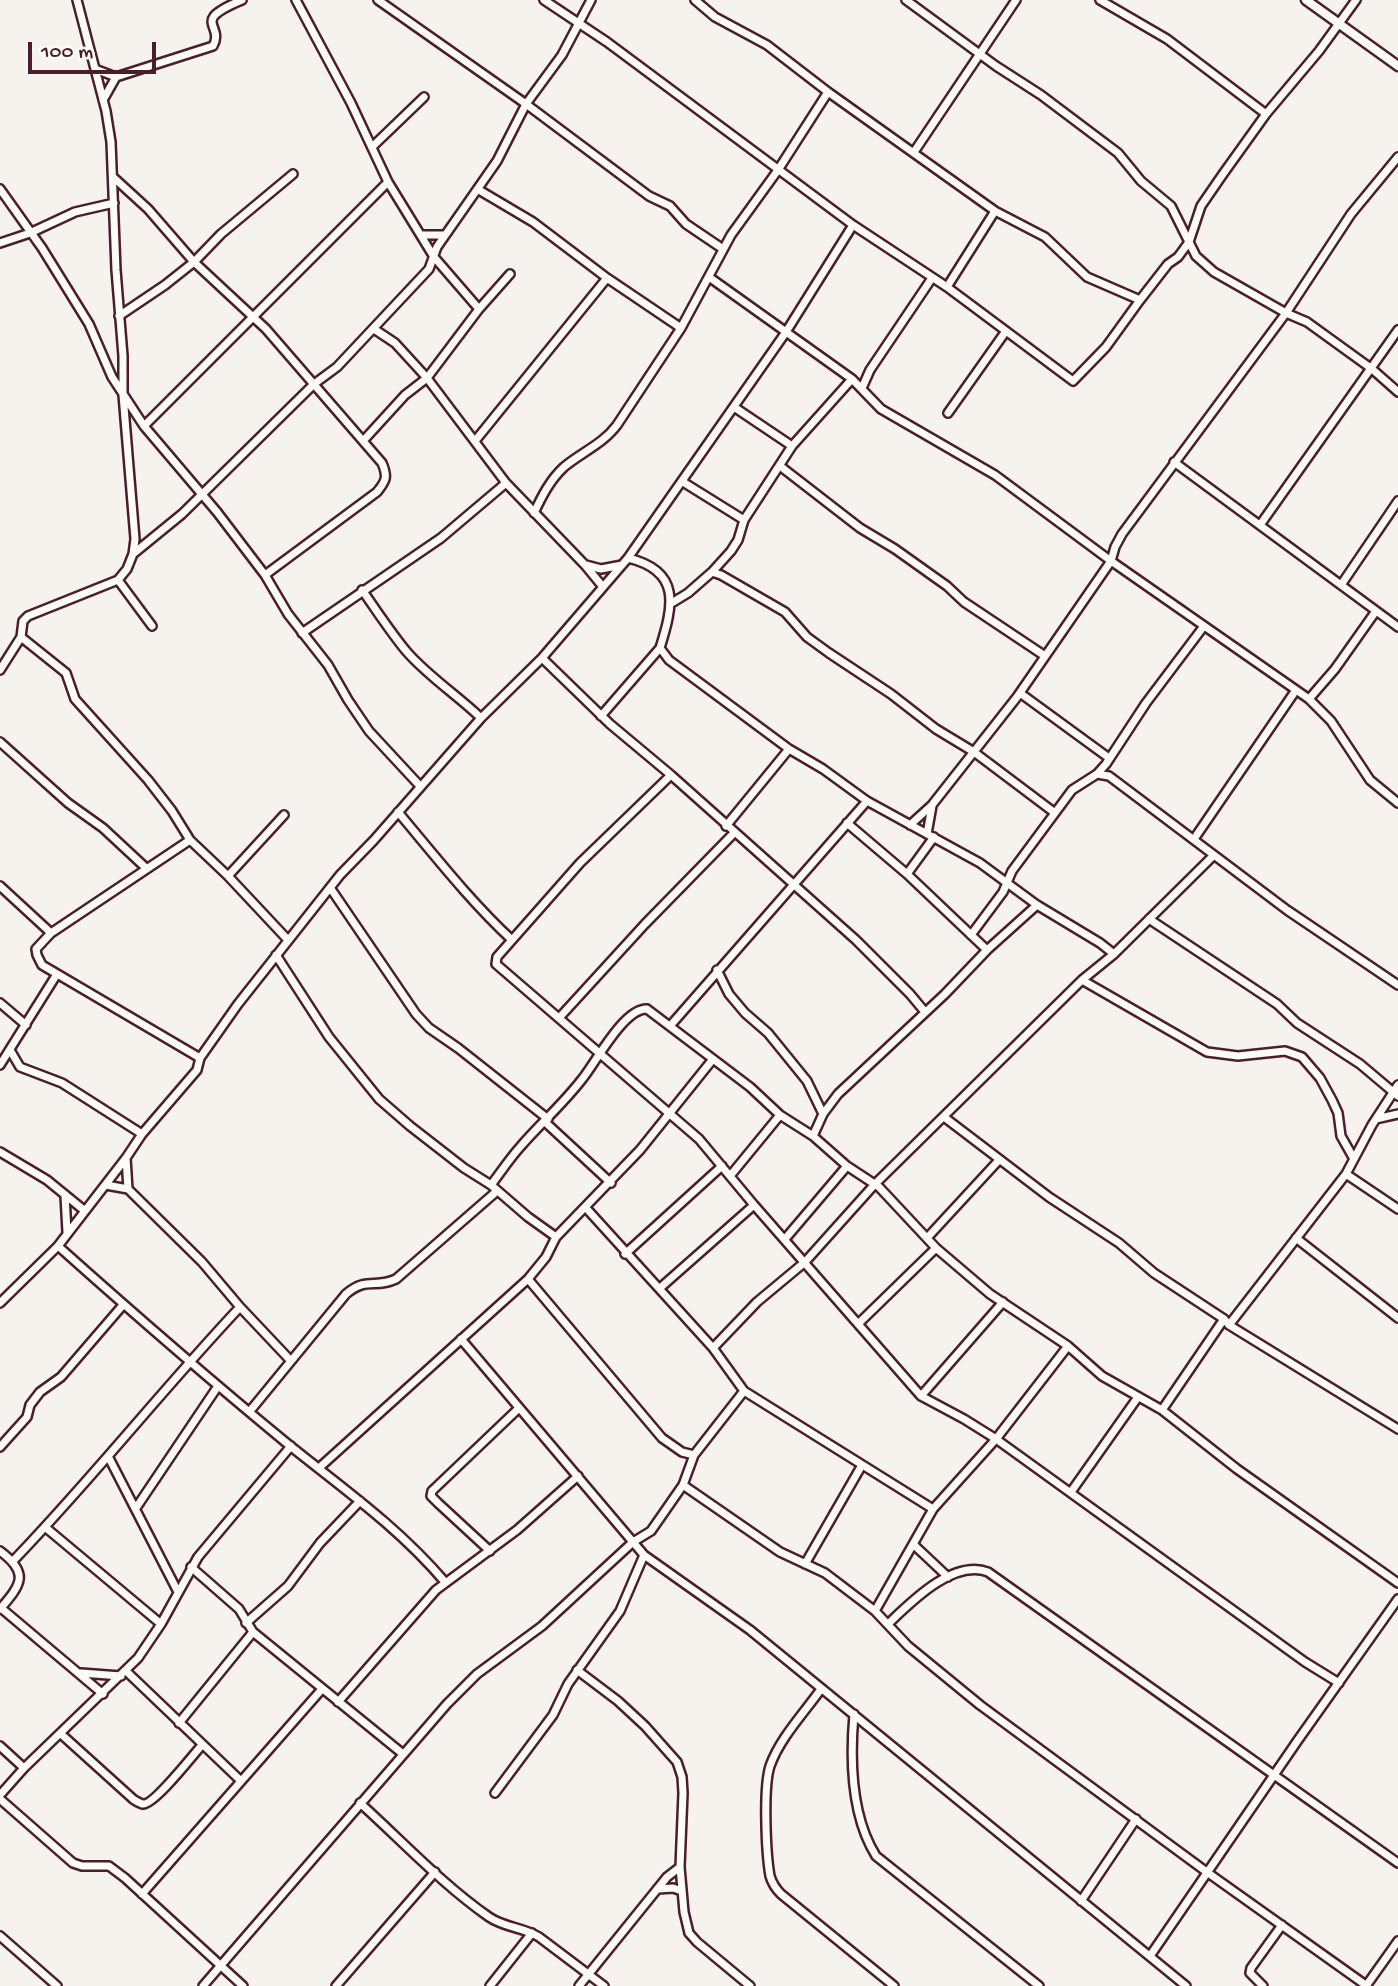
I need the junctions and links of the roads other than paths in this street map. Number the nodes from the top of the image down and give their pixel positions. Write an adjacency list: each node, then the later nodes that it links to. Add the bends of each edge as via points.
1 (77, 0): 17 (street)
2 (242, 0): 18 (street, via 213,16 213,46)
3 (296, 0): 24 (street)
4 (378, 0): 22 (street)
5 (544, 0): 13 (street)
6 (591, 0): 13 (street)
7 (695, 0): 19 (street, via 715,17 767,45)
8 (906, 0): 15 (street)
9 (1016, 0): 15 (street)
10 (1100, 0): 23 (street, via 1167,40)
11 (1306, 0): 14 (street)
12 (1356, 0): 14 (street)
13 (578, 23): 22 (street, via 562,55); 27 (street)
14 (1340, 24): 16 (street); 23 (street)
15 (981, 54): 25 (street); 39 (street, via 1118,153 1141,181 1171,206)
16 (1398, 66)
17 (94, 69): 18 (street); 21 (street)
18 (116, 77): 21 (street)
19 (828, 92): 25 (street); 27 (street)
20 (424, 97): 24 (street)
21 (103, 100): 29 (street)
22 (526, 104): 32 (street); 41 (street)
23 (1266, 114): 39 (street, via 1201,206)
24 (373, 147): 30 (street)
25 (914, 152): 34 (street)
26 (1398, 157): 51 (street, via 1351,214)
27 (778, 170): 35 (street); 41 (street)
28 (292, 174): 43 (street)
29 (113, 177): 33 (street); 43 (street)
30 (388, 183): 37 (street); 53 (street)
31 (0, 189): 36 (street)
32 (479, 190): 38 (street); 45 (street, via 533,222)
33 (114, 203): 36 (street, via 75,212); 52 (street)
34 (995, 211): 48 (street); 49 (street, via 1045,237 1087,277)
35 (853, 225): 47 (street); 58 (street)
36 (30, 233): 40 (street); 65 (street, via 89,324)
37 (422, 235): 38 (street); 42 (street)
38 (445, 235): 42 (street)
39 (1189, 242): 49 (street); 51 (street, via 1196,256 1214,272)
40 (0, 243)
41 (723, 249): 46 (street)
42 (435, 257): 50 (street); 55 (street)
43 (194, 262): 52 (street); 53 (street)
44 (510, 274): 50 (street)
45 (607, 278): 54 (street); 70 (street)
46 (709, 278): 54 (street); 58 (street)
47 (932, 278): 48 (street); 63 (street)
48 (947, 287): 57 (street)
49 (1140, 300): 57 (street, via 1106,348 1073,381)
50 (479, 310): 60 (street)
51 (1286, 313): 59 (street, via 1307,322); 72 (street)
52 (119, 316): 65 (street)
53 (254, 318): 62 (street); 68 (street)
54 (681, 328): 78 (street, via 608,438 564,467)
55 (374, 329): 60 (street, via 395,343); 62 (street)
56 (1398, 330): 59 (street)
57 (1006, 331): 67 (street)
58 (786, 332): 61 (street); 66 (street)
59 (1372, 369): 64 (street); 80 (street)
60 (427, 378): 69 (street); 70 (street)
61 (852, 379): 63 (street); 71 (street)
62 (314, 384): 69 (street); 76 (street)
63 (862, 388): 83 (street, via 881,410 995,475)
64 (1398, 392)
65 (123, 395): 68 (street); 81 (street)
66 (734, 407): 71 (street); 74 (street)
67 (948, 413)
68 (144, 426): 76 (street)
69 (363, 441): 87 (street, via 382,463 387,480)
70 (475, 441): 75 (street)
71 (792, 446): 73 (street)
72 (1174, 463): 80 (street); 83 (street, via 1122,534)
73 (780, 466): 79 (street); 102 (street, via 860,528)
74 (683, 482): 79 (street); 82 (street)
75 (506, 483): 78 (street); 92 (street, via 441,538)
76 (202, 493): 81 (street); 87 (street)
77 (1398, 500): 89 (street)
78 (534, 513): 84 (street)
79 (744, 520): 86 (street, via 731,551)
80 (1260, 525): 89 (street)
81 (133, 554): 88 (street)
82 (628, 558): 85 (street); 91 (street, via 644,562 662,575)
83 (1111, 561): 97 (street); 102 (street)
84 (585, 565): 85 (street, via 601,569); 90 (street)
85 (623, 565): 90 (street)
86 (712, 572): 93 (street); 114 (street, via 785,612 807,637)
87 (265, 575): 99 (street)
88 (118, 580): 96 (street); 100 (street, via 28,616)
89 (1341, 585): 95 (street)
90 (603, 587): 103 (street)
91 (670, 589): 93 (street); 94 (street)
92 (362, 590): 99 (street); 111 (street, via 407,652)
93 (688, 593): 94 (street)
94 (670, 604): 101 (street)
95 (1376, 611): 98 (street); 109 (street)
96 (152, 626)
97 (1204, 626): 107 (street); 115 (street)
98 (1398, 627)
99 (302, 633): 119 (street, via 369,731)
100 (20, 637): 106 (street); 132 (street, via 66,673 75,699 148,780)
101 (660, 648): 104 (street); 105 (street)
102 (1045, 656): 108 (street)
103 (542, 658): 110 (street); 111 (street)
104 (669, 660): 105 (street); 113 (street)
105 (649, 662): 110 (street)
106 (0, 670)
107 (1296, 690): 109 (street); 131 (street)
108 (1020, 693): 114 (street); 115 (street)
109 (1309, 699): 121 (street, via 1331,721 1370,780)
110 (601, 716): 117 (street)
111 (481, 718): 119 (street)
112 (0, 741): 134 (street)
113 (789, 750): 120 (street); 128 (street)
114 (974, 752): 122 (street); 124 (street)
115 (1107, 761): 116 (street); 118 (street)
116 (1097, 774): 118 (street); 124 (street, via 1076,786)
117 (671, 775): 128 (street); 146 (street, via 580,863)
118 (1109, 776): 131 (street)
119 (420, 786): 123 (street)
120 (867, 801): 126 (street); 127 (street)
121 (1398, 803)
122 (932, 805): 127 (street); 130 (street)
123 (398, 812): 140 (street); 146 (street)
124 (1055, 813): 137 (street)
125 (284, 815): 136 (street)
126 (847, 823): 135 (street); 139 (street)
127 (910, 825): 130 (street)
128 (726, 826): 129 (street)
129 (734, 833): 139 (street); 156 (street)
130 (931, 835): 135 (street); 137 (street)
131 (1194, 839): 133 (street)
132 (190, 840): 134 (street); 136 (street)
133 (1213, 856): 142 (street); 153 (street)
134 (146, 868): 143 (street)
135 (907, 874): 144 (street)
136 (228, 876): 145 (street)
137 (1007, 881): 141 (street); 144 (street)
138 (0, 886): 143 (street)
139 (794, 886): 150 (street); 155 (street, via 856,940)
140 (331, 889): 145 (street); 171 (street, via 415,1014)
141 (1037, 905): 147 (street); 148 (street)
142 (1149, 919): 148 (street); 164 (street)
143 (51, 933): 151 (street, via 36,949 42,965)
144 (971, 935): 147 (street)
145 (288, 940): 149 (street)
146 (512, 940): 156 (street, via 496,964)
147 (987, 950): 155 (street)
148 (1114, 954): 152 (street)
149 (276, 955): 161 (street); 185 (street, via 329,1037 373,1093)
150 (717, 971): 158 (street); 166 (street, via 729,994 807,1080)
151 (57, 974): 157 (street); 161 (street)
152 (1082, 980): 169 (street); 176 (street, via 1207,1052 1238,1056 1285,1051 1302,1057 1332,1100 1341,1136)
153 (1398, 985)
154 (0, 1003): 157 (street)
155 (925, 1012): 166 (street, via 838,1094)
156 (559, 1018): 160 (street)
157 (26, 1025): 159 (street)
158 (670, 1026): 160 (street, via 640,1008); 162 (street)
159 (10, 1050): 163 (street); 172 (street, via 20,1066 62,1083)
160 (600, 1053): 165 (street); 171 (street)
161 (200, 1058): 172 (street, via 197,1070)
162 (713, 1059): 165 (street); 168 (street)
163 (0, 1065)
164 (1397, 1091): 170 (street)
165 (670, 1114): 178 (street); 182 (street)
166 (823, 1114): 173 (street)
167 (1398, 1114): 170 (street)
168 (780, 1115): 173 (street); 181 (street)
169 (944, 1117): 177 (street); 183 (street)
170 (1376, 1119): 176 (street)
171 (547, 1120): 182 (street); 185 (street, via 521,1145)
172 (142, 1135): 175 (street)
173 (813, 1136): 179 (street)
174 (0, 1152): 187 (street, via 38,1173)
175 (126, 1158): 184 (street); 186 (street)
176 (1354, 1159): 180 (street)
177 (999, 1160): 194 (street); 208 (street)
178 (722, 1166): 181 (street); 199 (street)
179 (847, 1166): 183 (street); 196 (street)
180 (1346, 1174): 190 (street); 195 (street)
181 (730, 1176): 188 (street)
182 (611, 1183): 189 (street)
183 (874, 1184): 194 (street); 200 (street)
184 (106, 1185): 186 (street); 191 (street)
185 (494, 1188): 193 (street); 214 (street, via 396,1279 356,1285)
186 (128, 1189): 206 (street)
187 (65, 1196): 191 (street); 192 (street)
188 (754, 1205): 196 (street); 202 (street)
189 (586, 1208): 193 (street); 199 (street)
190 (1398, 1209)
191 (85, 1211): 192 (street)
192 (67, 1233): 197 (street)
193 (556, 1237): 201 (street)
194 (927, 1238): 198 (street)
195 (1296, 1238): 207 (street); 208 (street)
196 (785, 1239): 200 (street)
197 (58, 1246): 204 (street); 205 (street)
198 (936, 1248): 203 (street); 209 (street)
199 (625, 1254): 202 (street)
200 (806, 1262): 209 (street); 212 (street, via 757,1302)
201 (528, 1279): 210 (street); 226 (street, via 662,1438)
202 (660, 1288): 212 (street)
203 (1003, 1301): 211 (street); 217 (street)
204 (0, 1303)
205 (123, 1305): 213 (street); 225 (street, via 61,1377 40,1392 27,1417)
206 (240, 1307): 213 (street); 214 (street)
207 (1398, 1318)
208 (1227, 1322): 220 (street); 222 (street)
209 (858, 1324): 217 (street)
210 (461, 1339): 219 (street); 229 (street)
211 (1068, 1346): 218 (street, via 1102,1376); 223 (street)
212 (713, 1348): 216 (street)
213 (189, 1361): 215 (street); 227 (street)
214 (291, 1361): 221 (street)
215 (218, 1386): 221 (street); 234 (street)
216 (744, 1391): 226 (street); 228 (street)
217 (921, 1396): 223 (street)
218 (1138, 1397): 220 (street); 232 (street)
219 (519, 1409): 230 (street); 240 (street, via 432,1491 438,1503)
220 (1162, 1410): 247 (street)
221 (250, 1411): 224 (street)
222 (1398, 1429)
223 (996, 1439): 232 (street); 235 (street)
224 (291, 1446): 229 (street); 244 (street)
225 (0, 1447)
226 (694, 1455): 231 (street)
227 (108, 1456): 234 (street); 236 (street)
228 (862, 1465): 235 (street); 243 (street)
229 (320, 1467): 233 (street)
230 (578, 1476): 237 (street); 240 (street)
231 (683, 1485): 237 (street, via 651,1531); 243 (street, via 780,1552)
232 (1070, 1492): 259 (street)
233 (360, 1501): 246 (street, via 404,1538); 252 (street, via 288,1586)
234 (136, 1508): 248 (street)
235 (933, 1509): 238 (street)
236 (45, 1527): 242 (street); 253 (street)
237 (633, 1542): 241 (street); 269 (street, via 542,1626 477,1674)
238 (915, 1545): 245 (street); 251 (street)
239 (0, 1551): 242 (street)
240 (490, 1551): 246 (street)
241 (643, 1555): 256 (street, via 620,1611); 261 (street, via 750,1630)
242 (13, 1561): 250 (street, via 19,1581)
243 (805, 1564): 251 (street, via 825,1573)
244 (191, 1567): 248 (street); 252 (street, via 239,1609)
245 (948, 1577): 254 (street); 271 (street, via 971,1569 988,1572)
246 (445, 1582): 263 (street)
247 (1398, 1583)
248 (177, 1592): 253 (street)
249 (1398, 1599): 259 (street)
250 (1, 1609): 257 (street)
251 (875, 1611): 254 (street)
252 (246, 1623): 255 (street)
253 (161, 1625): 258 (street)
254 (888, 1625): 276 (street, via 980,1705)
255 (253, 1632): 260 (street); 265 (street)
256 (577, 1670): 273 (street, via 553,1715); 278 (street, via 618,1701 677,1762 683,1793)
257 (77, 1672): 258 (street); 262 (street)
258 (124, 1674): 262 (street); 265 (street)
259 (1339, 1683): 271 (street)
260 (322, 1689): 263 (street); 272 (street)
261 (821, 1689): 264 (street); 300 (street, via 770,1766 766,1826 771,1876 775,1889)
262 (103, 1694): 266 (street)
263 (338, 1702): 269 (street)
264 (854, 1714): 284 (street); 301 (street, via 856,1792 864,1835 876,1856)
265 (179, 1723): 267 (street)
266 (61, 1734): 267 (street, via 132,1800 142,1804 159,1794); 270 (street)
267 (202, 1745): 272 (street)
268 (0, 1746): 270 (street)
269 (403, 1754): 275 (street)
270 (24, 1768): 274 (street)
271 (1274, 1776): 277 (street); 280 (street)
272 (241, 1781): 283 (street)
273 (495, 1793)
274 (0, 1797): 283 (street, via 73,1863 109,1866)
275 (360, 1803): 279 (street); 290 (street)
276 (1136, 1819): 280 (street); 284 (street)
277 (1398, 1863)
278 (680, 1867): 281 (street); 282 (street)
279 (435, 1872): 286 (street, via 505,1927); 295 (street)
280 (1207, 1872): 285 (street); 289 (street)
281 (657, 1890): 282 (street); 291 (street)
282 (682, 1891): 299 (street, via 689,1933)
283 (142, 1894): 290 (street)
284 (1081, 1901): 289 (street)
285 (1282, 1925): 303 (street, via 1251,1968 1250,1973); 304 (street)
286 (532, 1933): 291 (street); 296 (street)
287 (0, 1936): 292 (street)
288 (1398, 1941): 304 (street)
289 (1150, 1956): 302 (street)
290 (220, 1966): 293 (street); 294 (street)
291 (590, 1974): 297 (street); 298 (street)
292 (57, 1986)
293 (203, 1986)
294 (243, 1986)
295 (336, 1986)
296 (490, 1986)
297 (579, 1986)
298 (604, 1986)
299 (750, 1986)
300 (894, 1986)
301 (1039, 1986)
302 (1186, 1986)
303 (1263, 1986)
304 (1366, 1986)

